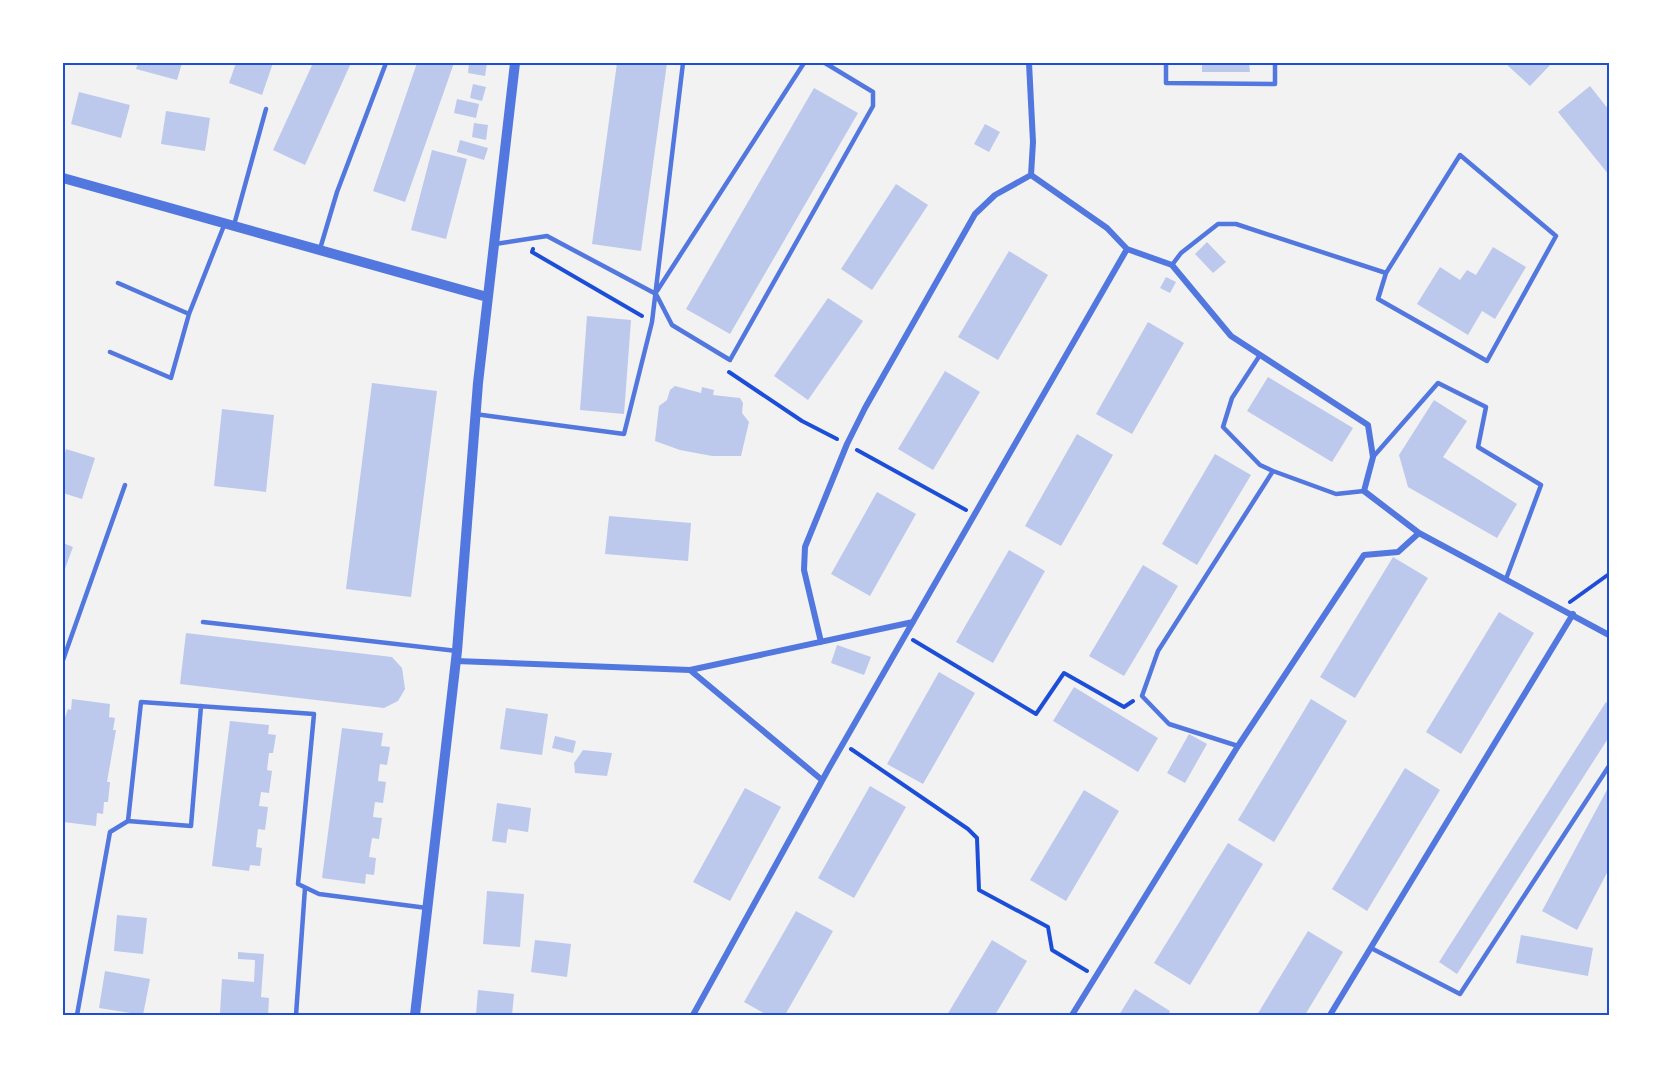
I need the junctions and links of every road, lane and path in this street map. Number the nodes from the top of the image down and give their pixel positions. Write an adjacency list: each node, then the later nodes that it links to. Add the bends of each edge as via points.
1 (386, 63): 15 (lane, via 337,192)
2 (515, 63): 14 (street)
3 (683, 63): 20 (lane)
4 (804, 63): 20 (lane)
5 (825, 63): 20 (lane, via 873,92 873,106 730,360 672,325)
6 (1029, 63): 10 (street)
7 (1166, 63): 8 (lane, via 1166,83 1275,84)
8 (1275, 63)
9 (266, 110): 12 (lane)
10 (1031, 176): 16 (street, via 1107,228); 28 (street, via 995,195 975,214)
11 (63, 178): 12 (street)
12 (229, 224): 15 (street); 22 (lane)
13 (537, 237): 14 (lane); 20 (lane, via 547,236); 23 (path, via 532,252)
14 (492, 245): 21 (street)
15 (320, 249): 21 (street)
16 (1127, 249): 17 (street); 33 (street)
17 (1172, 265): 18 (lane, via 1218,224 1236,224); 25 (street, via 1231,336)
18 (1386, 273): 18 (lane, via 1460,155 1556,236 1487,361 1378,299)
19 (118, 283): 22 (lane)
20 (656, 294): 23 (lane)
21 (487, 297): 27 (street)
22 (189, 314): 24 (lane, via 171,378)
23 (652, 322): 27 (lane, via 624,434)
24 (110, 352)
25 (1260, 355): 29 (street, via 1368,425); 30 (lane, via 1232,398 1223,427 1260,465)
26 (722, 368): 28 (path, via 802,421)
27 (475, 414): 44 (street)
28 (847, 444): 33 (path); 43 (street, via 805,547 804,570)
29 (1373, 457): 32 (street); 36 (lane, via 1438,383 1486,407 1478,447 1541,485)
30 (1273, 471): 32 (lane, via 1336,494); 47 (lane, via 1158,651)
31 (125, 485): 45 (lane)
32 (1364, 491): 34 (street)
33 (974, 515): 40 (street)
34 (1419, 534): 36 (street); 50 (street, via 1398,552 1364,555)
35 (1609, 574): 37 (path)
36 (1506, 579): 37 (street)
37 (1563, 608): 38 (street)
38 (1573, 614): 42 (street); 56 (street)
39 (203, 622): 44 (lane)
40 (913, 622): 41 (street); 43 (street)
41 (905, 635): 47 (path, via 1036,714 1064,673 1124,707); 49 (street)
42 (1609, 635)
43 (821, 642): 46 (street)
44 (457, 656): 46 (street); 55 (street)
45 (63, 660)
46 (690, 670): 52 (street)
47 (1142, 696): 50 (lane, via 1169,724)
48 (201, 706): 53 (lane, via 141,702); 53 (lane, via 191,826); 54 (lane, via 314,714 298,884)
49 (843, 743): 52 (street); 57 (path, via 968,828 977,838 979,890 1048,927 1052,950)
50 (1238, 746): 57 (street)
51 (1609, 766): 56 (lane, via 1460,994)
52 (822, 780): 61 (street)
53 (128, 821): 58 (lane, via 110,832)
54 (305, 888): 55 (lane, via 319,894); 59 (lane)
55 (427, 908): 60 (street)
56 (1371, 948): 63 (street)
57 (1096, 977): 62 (street)
58 (77, 1015)
59 (296, 1015)
60 (415, 1015)
61 (693, 1015)
62 (1072, 1015)
63 (1330, 1015)

